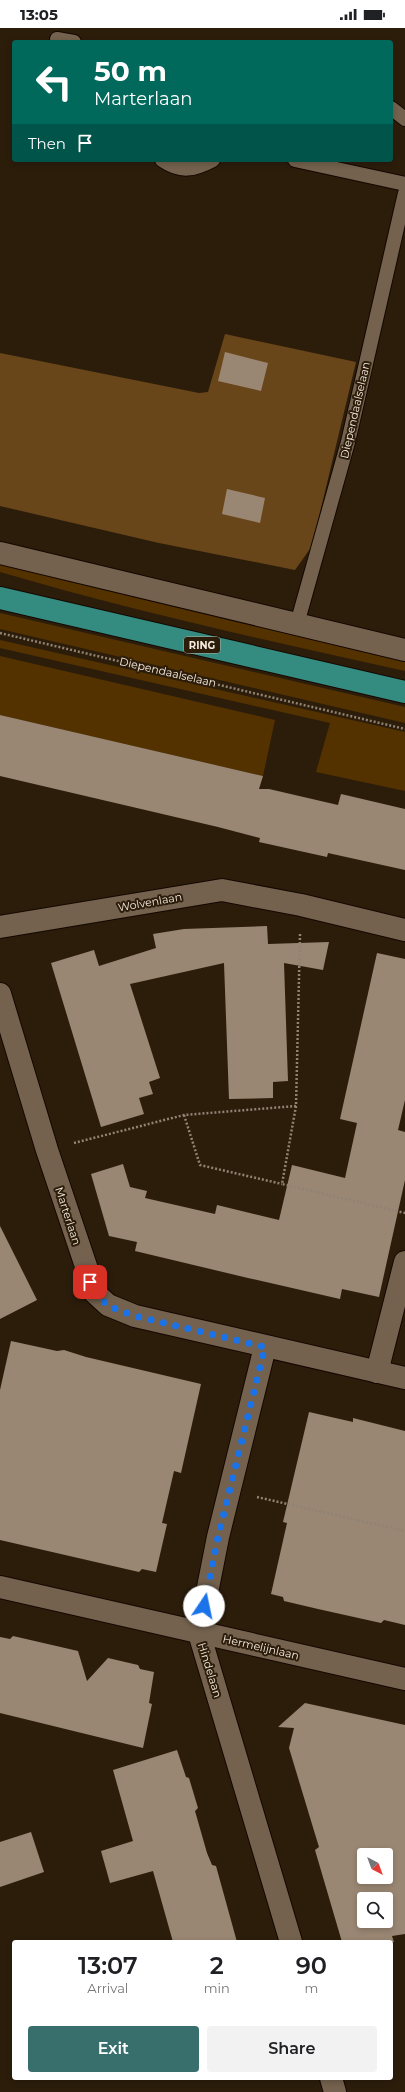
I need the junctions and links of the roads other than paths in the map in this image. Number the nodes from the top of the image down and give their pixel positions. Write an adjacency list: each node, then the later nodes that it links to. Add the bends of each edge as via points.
1 (57, 39): 2 (lane)
2 (63, 40)
3 (393, 110): 4 (lane)
4 (405, 119)
5 (165, 162): 6 (lane, via 172,167 196,168)
6 (209, 162)
7 (304, 162): 8 (lane)
8 (405, 184)
9 (405, 193): 12 (lane, Diependaalselaan, via 348,442)
10 (0, 553): 12 (street)
11 (0, 598): 14 (main road, RING)
12 (297, 624): 13 (street)
13 (405, 650)
14 (405, 692)
15 (0, 927): 16 (street, Wolvenlaan, via 222,890 301,905)
16 (405, 930)
17 (0, 994): 19 (street, Marterlaan, via 47,1150 95,1292 108,1306 135,1316)
18 (405, 1262): 20 (street)
19 (265, 1347): 20 (street, Marterlaan); 23 (street, Hindelaan, via 229,1490)
20 (377, 1372): 21 (street, Marterlaan)
21 (405, 1378)
22 (0, 1587): 23 (street, Hermelijnlaan)
23 (199, 1633): 24 (street, Hermelijnlaan); 25 (street, Hindelaan)
24 (405, 1679)
25 (290, 1940)
26 (332, 2080): 27 (street)
27 (335, 2092)

